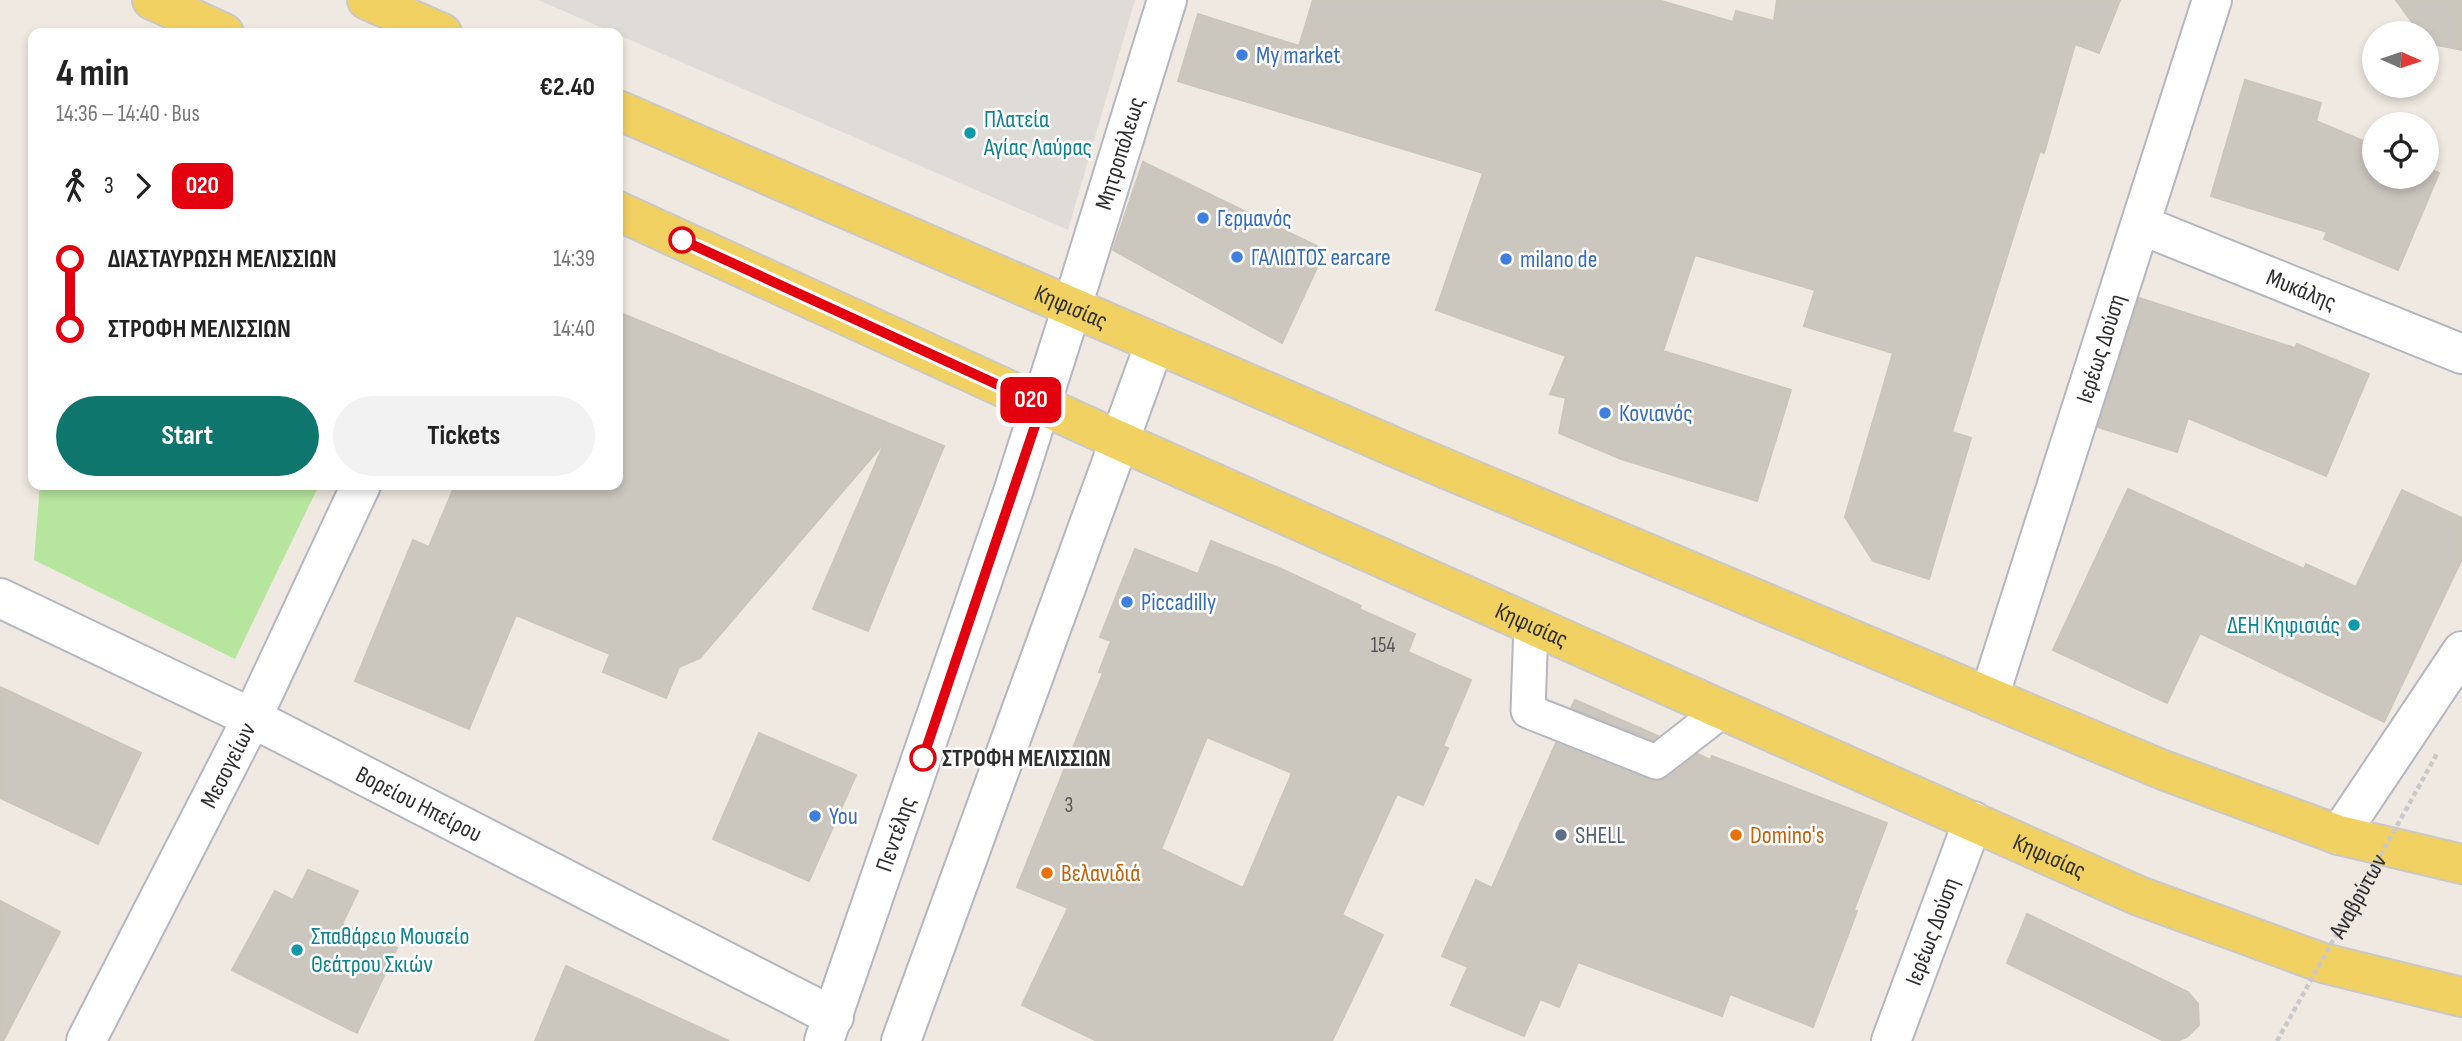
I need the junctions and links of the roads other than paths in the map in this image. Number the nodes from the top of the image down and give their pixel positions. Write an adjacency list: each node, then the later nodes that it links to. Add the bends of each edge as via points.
1 (152, 0): 5 (main road)
2 (1167, 0): 10 (street, Μητροπόλεως)
3 (2213, 0): 9 (street, Ιερέως Δούση)
4 (381, 3): 6 (main road)
5 (213, 28)
6 (432, 28)
7 (623, 112): 10 (main road, Κηφισίας)
8 (623, 213): 13 (main road, Κηφισίας)
9 (2141, 225): 12 (street, Μυκάλης); 19 (street, Ιερέως Δούση)
10 (1072, 307): 11 (main road, Κηφισίας); 13 (street, Πεντέλης)
11 (1155, 343): 14 (street); 19 (main road, Κηφισίας)
12 (2462, 354)
13 (1042, 405): 14 (main road, Κηφισίας); 26 (street, Πεντέλης)
14 (1120, 441): 17 (main road, Κηφισίας); 27 (street)
15 (359, 490): 21 (street, Μεσογείων)
16 (0, 598): 21 (street, Βορείου Ηπείρου)
17 (1531, 624): 20 (main road, Κηφισίας); 20 (lane, via 1528,711 1656,762)
18 (2462, 651): 23 (street, Αναβρύτων)
19 (1989, 697): 23 (main road, Κηφισίας, via 2163,770)
20 (1723, 710): 22 (main road, Κηφισίας)
21 (252, 718): 26 (street, Βορείου Ηπείρου); 28 (street, Μεσογείων)
22 (1973, 821): 25 (main road, Κηφισίας, via 2140,896 2235,932 2323,963); 29 (street, Ιερέως Δούση)
23 (2339, 835): 24 (main road, Κηφισίας)
24 (2462, 864)
25 (2462, 997)
26 (829, 1029)
27 (906, 1039)
28 (86, 1041)
29 (1891, 1041)

